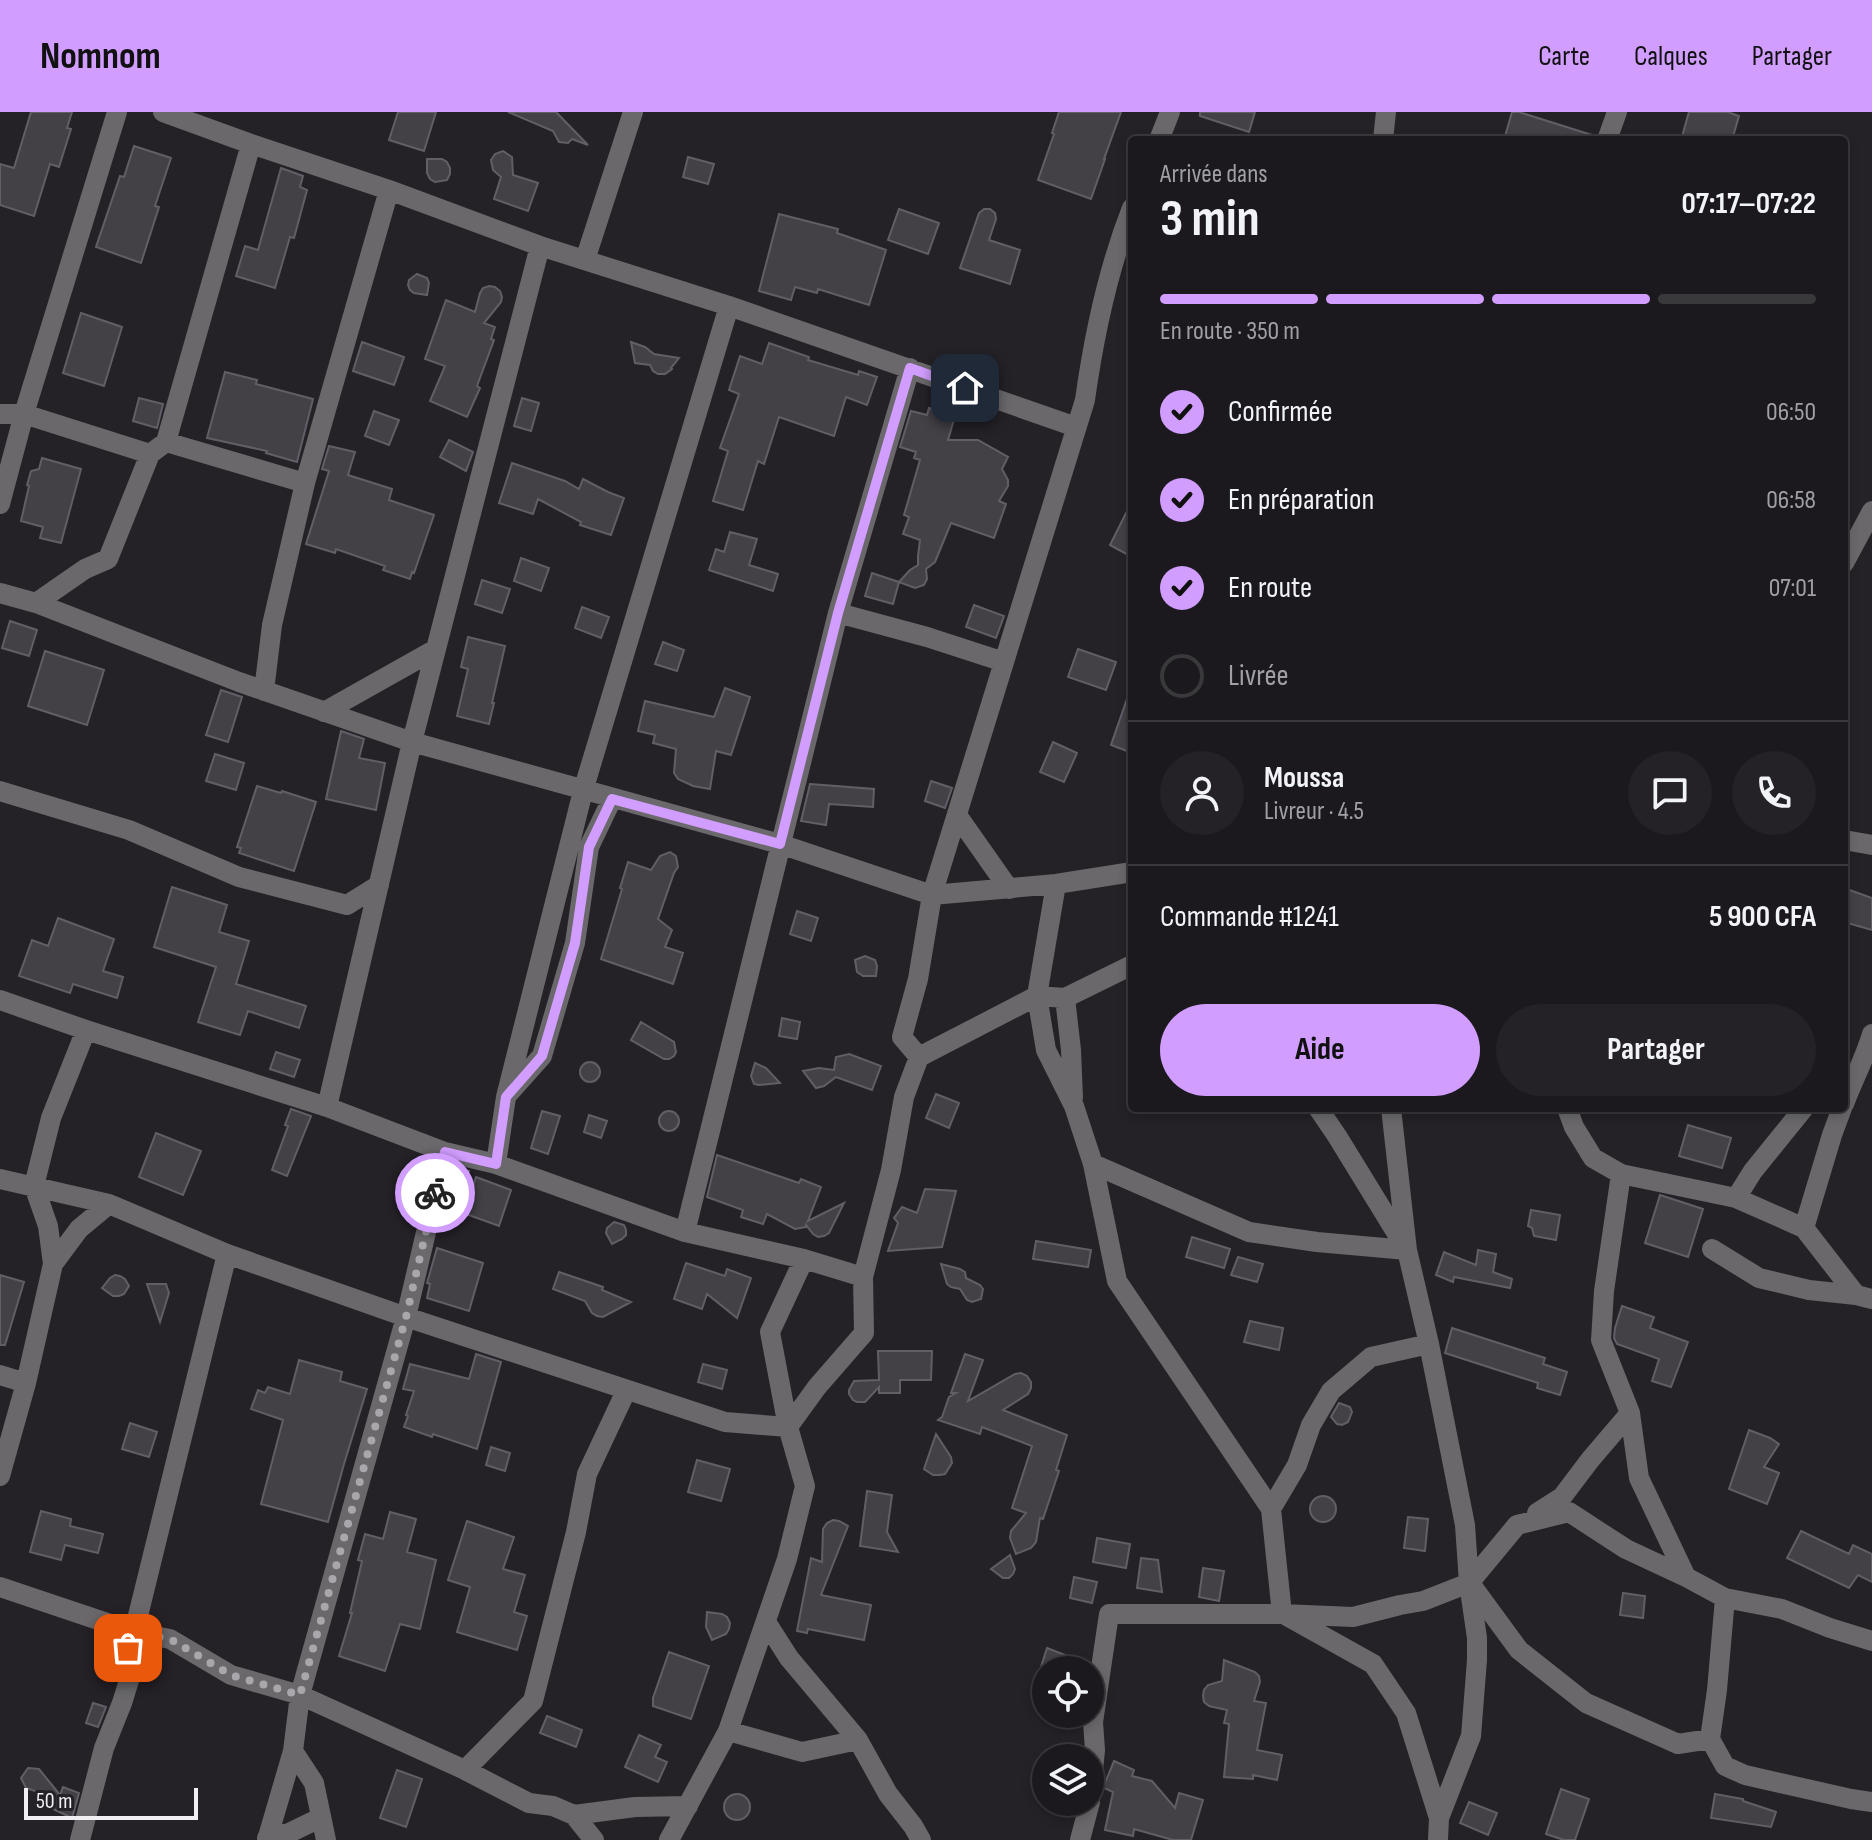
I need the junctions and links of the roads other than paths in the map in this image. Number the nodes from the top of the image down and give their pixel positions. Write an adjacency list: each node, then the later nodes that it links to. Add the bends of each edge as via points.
1 (117, 112): 18 (street)
2 (163, 112): 10 (street)
3 (633, 112): 14 (street)
4 (1170, 112): 7 (street)
5 (1386, 112): 8 (street)
6 (1617, 112): 9 (street)
7 (1161, 136)
8 (1383, 136)
9 (1608, 136)
10 (251, 144): 11 (street); 20 (street)
11 (389, 190): 13 (street); 21 (street)
12 (1128, 219): 19 (street)
13 (540, 246): 14 (street); 28 (street)
14 (585, 260): 15 (street)
15 (729, 306): 16 (street); 34 (street)
16 (910, 368): 19 (street); 27 (street)
17 (0, 414): 18 (street)
18 (24, 414): 20 (street); 22 (street)
19 (1076, 427): 29 (street)
20 (158, 448): 21 (street); 26 (street, via 108,559)
21 (305, 483): 30 (street, via 272,625)
22 (0, 504)
23 (1872, 511): 24 (street)
24 (1848, 556)
25 (0, 593): 26 (street)
26 (36, 603): 30 (street)
27 (838, 613): 29 (street); 38 (street)
28 (436, 649): 31 (street); 32 (street)
29 (1004, 662): 36 (street)
30 (264, 691): 31 (street)
31 (324, 712): 32 (street)
32 (412, 742): 34 (street); 42 (street)
33 (0, 791): 42 (street, via 129,830 239,877 347,905)
34 (583, 791): 35 (street); 53 (street)
35 (612, 799): 38 (street); 53 (street, via 589,847 575,943 542,1056)
36 (957, 815): 43 (street); 44 (street)
37 (1848, 841): 39 (street)
38 (780, 844): 44 (street); 70 (street)
39 (1872, 845)
40 (1128, 873): 41 (street)
41 (1056, 884): 43 (street); 46 (street)
42 (379, 885): 55 (street)
43 (1009, 889): 44 (street)
44 (932, 895): 51 (street, via 902,1037)
45 (1128, 967): 47 (street)
46 (1037, 996): 47 (street); 51 (street); 54 (street, via 1046,1050)
47 (1065, 998): 54 (street)
48 (0, 1000): 49 (street)
49 (86, 1030): 55 (street); 66 (street, via 51,1118)
50 (1872, 1034): 52 (street, via 1866,1057)
51 (919, 1057): 76 (street, via 904,1097)
52 (1850, 1077)
53 (506, 1097): 62 (street)
54 (1074, 1106): 63 (street)
55 (327, 1107): 61 (street)
56 (1321, 1112): 72 (street)
57 (1391, 1112): 72 (street)
58 (1568, 1112): 64 (street, via 1593,1158)
59 (1801, 1112): 67 (street)
60 (1841, 1112): 69 (street)
61 (445, 1152): 62 (street); 78 (street)
62 (496, 1164): 70 (street)
63 (1093, 1164): 72 (street, via 1249,1232); 86 (street, via 1117,1281)
64 (1621, 1174): 67 (street); 83 (street, via 1601,1340)
65 (0, 1179): 66 (street)
66 (34, 1186): 68 (street); 75 (street, via 48,1226)
67 (1736, 1198): 69 (street)
68 (109, 1204): 73 (street); 75 (street, via 79,1229)
69 (1804, 1228): 77 (street)
70 (685, 1232): 74 (street)
71 (1712, 1249): 77 (street, via 1759,1278)
72 (1407, 1250): 79 (street)
73 (227, 1254): 78 (street); 94 (street)
74 (804, 1259): 76 (street); 84 (street, via 770,1332)
75 (53, 1264): 81 (street)
76 (863, 1277): 84 (street, via 864,1333)
77 (1864, 1297)
78 (406, 1317): 82 (street); 96 (street)
79 (1429, 1344): 86 (street, via 1371,1357 1331,1391); 89 (street, via 1465,1525)
80 (0, 1375): 81 (street)
81 (26, 1383): 85 (street)
82 (626, 1391): 84 (street, via 725,1422); 102 (street, via 587,1474 533,1701)
83 (1630, 1413): 87 (street, via 1562,1497); 88 (street, via 1639,1478)
84 (788, 1427): 93 (street, via 805,1486)
85 (0, 1476)
86 (1271, 1509): 92 (street)
87 (1517, 1525): 88 (street, via 1569,1512 1626,1549); 89 (street)
88 (1686, 1577): 91 (street)
89 (1469, 1583): 92 (street, via 1423,1601 1353,1617); 98 (street, via 1519,1650 1586,1703 1678,1744); 108 (street, via 1477,1638 1471,1736)
90 (0, 1587): 94 (street)
91 (1725, 1598): 95 (street, via 1782,1609); 98 (street)
92 (1282, 1614): 100 (street, via 1109,1614); 108 (street, via 1373,1664 1406,1713)
93 (766, 1622): 97 (street); 99 (street)
94 (134, 1632): 96 (street, via 170,1639 231,1675); 111 (street, via 128,1648 131,1674 104,1748)
95 (1872, 1641)
96 (300, 1695): 101 (street); 102 (street)
97 (728, 1731): 99 (street, via 802,1752); 104 (street)
98 (1710, 1739): 103 (street, via 1725,1766 1745,1775)
99 (858, 1740): 115 (street)
100 (1095, 1744)
101 (293, 1751): 107 (street, via 314,1783); 110 (street)
102 (465, 1770): 105 (street, via 529,1803)
103 (1872, 1802)
104 (688, 1806): 105 (street); 114 (street)
105 (574, 1815): 113 (street)
106 (1086, 1816): 116 (street)
107 (320, 1818): 109 (street); 112 (street)
108 (1439, 1818): 117 (street)
109 (296, 1836): 110 (street)
110 (267, 1839)
111 (80, 1840)
112 (326, 1840)
113 (594, 1840)
114 (669, 1840)
115 (921, 1840)
116 (1080, 1840)
117 (1438, 1840)

